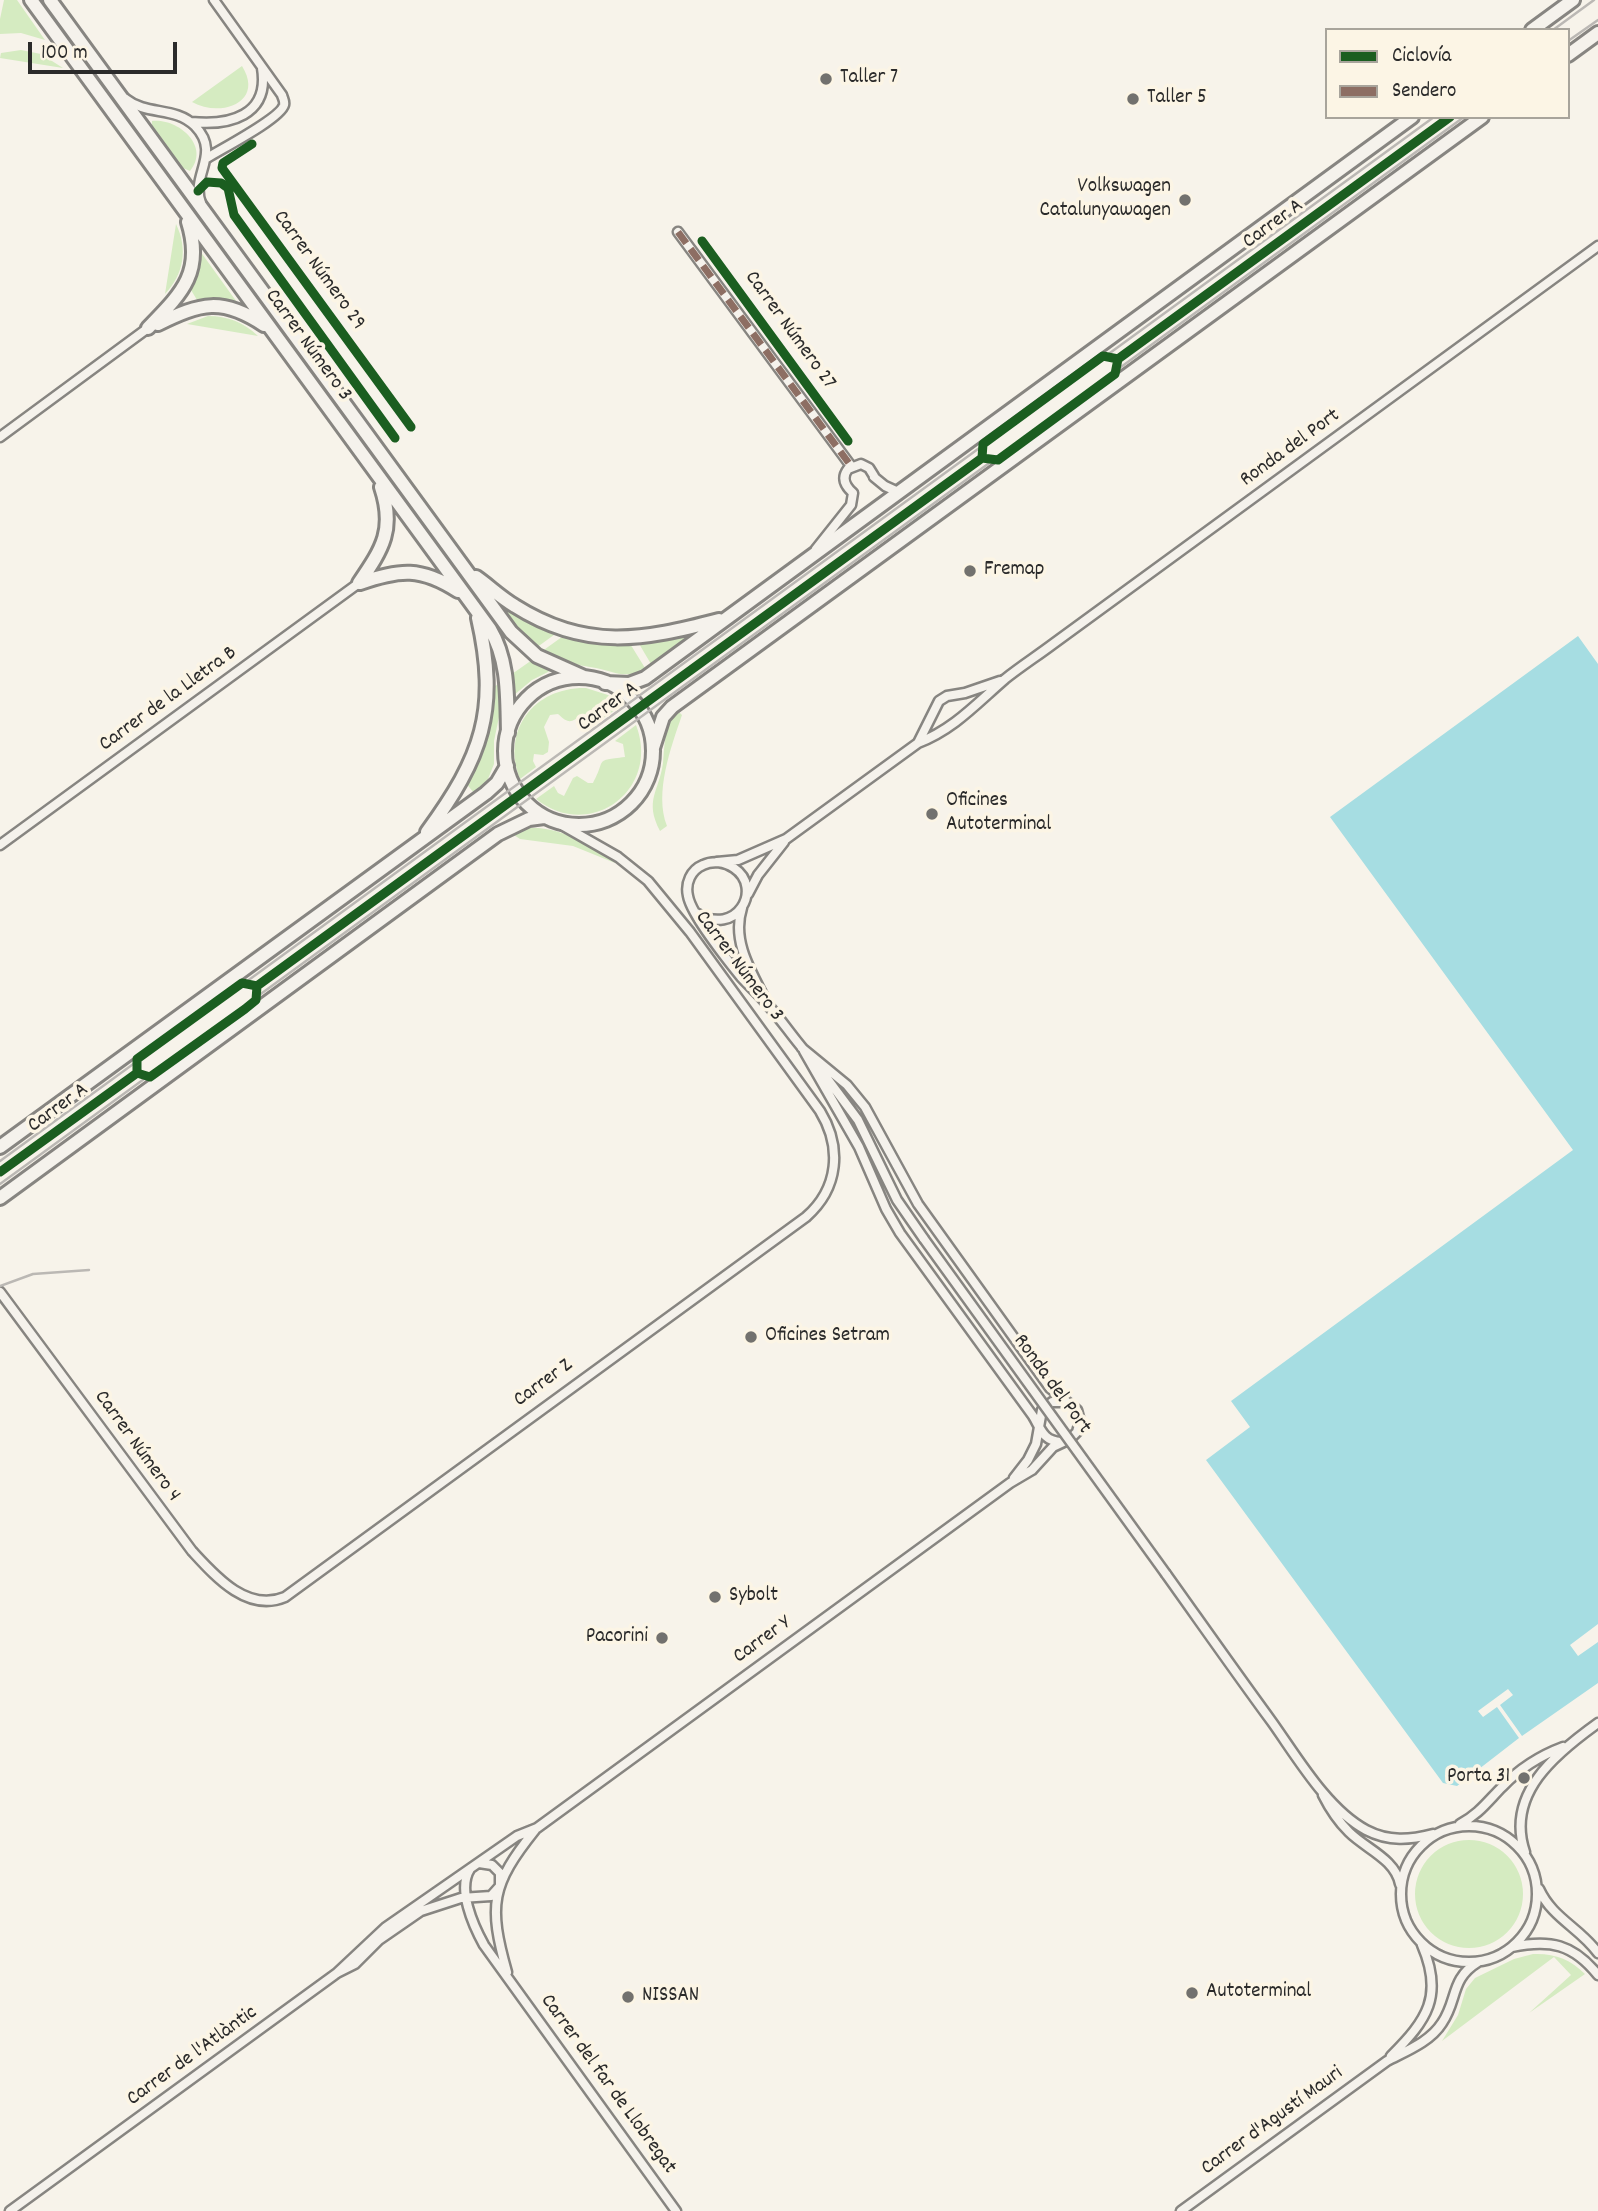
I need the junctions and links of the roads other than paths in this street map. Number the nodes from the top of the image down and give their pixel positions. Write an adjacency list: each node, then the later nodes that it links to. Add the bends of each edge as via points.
1 (31, 0): 15 (main road, Carrer Número 3)
2 (50, 0): 9 (main road, Carrer Número 3)
3 (214, 0): 8 (street)
4 (1573, 0): 5 (main road)
5 (1535, 28)
6 (1598, 33): 7 (main road)
7 (1570, 54)
8 (261, 65): 12 (street, via 263,85 251,110 225,123); 13 (street, via 282,94 283,107)
9 (116, 90): 12 (street, via 135,105 177,114); 14 (main road, Carrer Número 3)
10 (1409, 119): 23 (main road, Carrer A)
11 (1479, 119): 35 (main road, Carrer A, via 672,707 663,717)
12 (191, 122): 13 (street, via 204,139)
13 (207, 158): 14 (street, via 198,184)
14 (203, 209): 25 (main road, Carrer Número 3)
15 (185, 212): 18 (main road, via 192,235 191,273 181,293); 19 (main road, Carrer Número 3)
16 (678, 232): 21 (street, Carrer Número 27)
17 (1598, 246): 31 (street, Ronda del Port)
18 (148, 328): 19 (main road, via 187,309 219,305); 20 (street)
19 (270, 329): 22 (main road, Carrer Número 3)
20 (0, 437)
21 (851, 466): 23 (street, via 865,465 885,486); 24 (street, via 844,478 853,493 851,505)
22 (376, 473): 26 (main road, via 386,502 387,525 383,547); 27 (main road, Carrer Número 3)
23 (898, 492): 24 (main road, Carrer A)
24 (810, 557): 29 (main road, Carrer A)
25 (470, 572): 29 (main road, via 529,614 592,636 635,638); 30 (main road, Carrer Número 3, via 523,645 546,662)
26 (359, 583): 27 (main road, via 410,571); 40 (street, Carrer de la Lletra B)
27 (464, 594): 28 (main road, Carrer Número 3)
28 (476, 610): 33 (main road, Carrer Número 3, via 501,652); 39 (main road, via 488,683 482,730 463,779)
29 (726, 618): 32 (main road, Carrer A, via 645,678 629,684)
30 (584, 677): 32 (main road); 33 (main road, via 556,680 537,689 522,704)
31 (1005, 680): 34 (street, Ronda del Port, via 936,736); 34 (street, Ronda del Port, via 939,701)
32 (605, 683): 35 (main road, via 638,707 648,724)
33 (508, 733): 36 (main road)
34 (918, 743): 38 (street, Ronda del Port)
35 (653, 748): 37 (main road, via 643,790 622,812 590,824)
36 (507, 766): 37 (main road, via 519,796); 39 (main road, Carrer A, via 493,788)
37 (549, 818): 47 (street, Carrer Número 3, via 634,868 690,932 826,1121 834,1146); 48 (main road, Carrer A, via 519,822 494,837)
38 (786, 839): 41 (street, via 744,858); 42 (street, via 758,875)
39 (419, 843): 46 (main road, Carrer A)
40 (0, 845)
41 (717, 862): 42 (street, via 738,871 745,883); 43 (street, via 700,866 689,879 688,898)
42 (744, 903): 43 (street, via 734,916 721,921); 44 (street, Carrer Número 3, via 741,948)
43 (696, 913): 44 (street, via 742,978)
44 (767, 1003): 45 (street, Ronda del Port)
45 (802, 1048): 50 (street, via 855,1094 918,1204 1050,1388); 51 (street, via 859,1147 900,1233); 57 (street, Ronda del Port, bridge, via 858,1120 897,1200 924,1240)
46 (0, 1147)
47 (832, 1178): 54 (street, Carrer Z, via 821,1201 806,1217 285,1597)
48 (0, 1198)
49 (0, 1292): 54 (street, Carrer Número 4, via 192,1551 233,1589)
50 (1069, 1403): 51 (street, via 1057,1401 1046,1406); 52 (street, via 1080,1421 1074,1436)
51 (1039, 1426): 52 (street, via 1049,1440); 53 (street, via 1031,1455)
52 (1064, 1441): 53 (street, Carrer Y)
53 (1010, 1483): 58 (street, Carrer Y)
54 (262, 1601)
55 (1598, 1723): 56 (street)
56 (1566, 1746): 59 (street, via 1534,1759 1479,1812); 61 (street, via 1536,1778 1524,1803 1520,1827)
57 (1316, 1783): 60 (street, via 1350,1819 1376,1835 1405,1840); 66 (street, via 1340,1823 1394,1869)
58 (537, 1828): 62 (street); 65 (street, via 512,1859)
59 (1453, 1828): 60 (street); 61 (street, via 1480,1826 1494,1831 1507,1837)
60 (1440, 1833): 66 (street, via 1415,1852)
61 (1527, 1858): 64 (street)
62 (474, 1865): 63 (street); 65 (street, via 488,1863 497,1869); 73 (street, via 372,1937)
63 (465, 1882): 67 (street, Carrer del far de Llobregat); 68 (street, via 468,1891)
64 (1536, 1884): 70 (street, via 1534,1913); 71 (street, via 1548,1908)
65 (500, 1886): 68 (street, via 491,1896); 75 (street, via 496,1929)
66 (1401, 1889): 69 (street, via 1406,1921)
67 (467, 1898): 68 (street, Carrer de l'Atlàntic); 73 (street, Carrer de l'Atlàntic, via 421,1911); 75 (street, Carrer del far de Llobregat, via 480,1938)
68 (480, 1898)
69 (1421, 1943): 72 (street, via 1451,1959); 76 (street, via 1432,1976 1432,1999 1416,2031)
70 (1511, 1947): 72 (street); 74 (street, via 1559,1946 1576,1954)
71 (1598, 1953)
72 (1484, 1959): 76 (street, via 1457,1983 1439,2028)
73 (337, 1973): 77 (street, Carrer de l'Atlàntic)
74 (1598, 1975)
75 (510, 1980): 78 (street, Carrer del far de Llobregat)
76 (1387, 2061): 79 (street, Carrer d'Agustí Mauri)
77 (10, 2211)
78 (677, 2211)
79 (1181, 2211)

